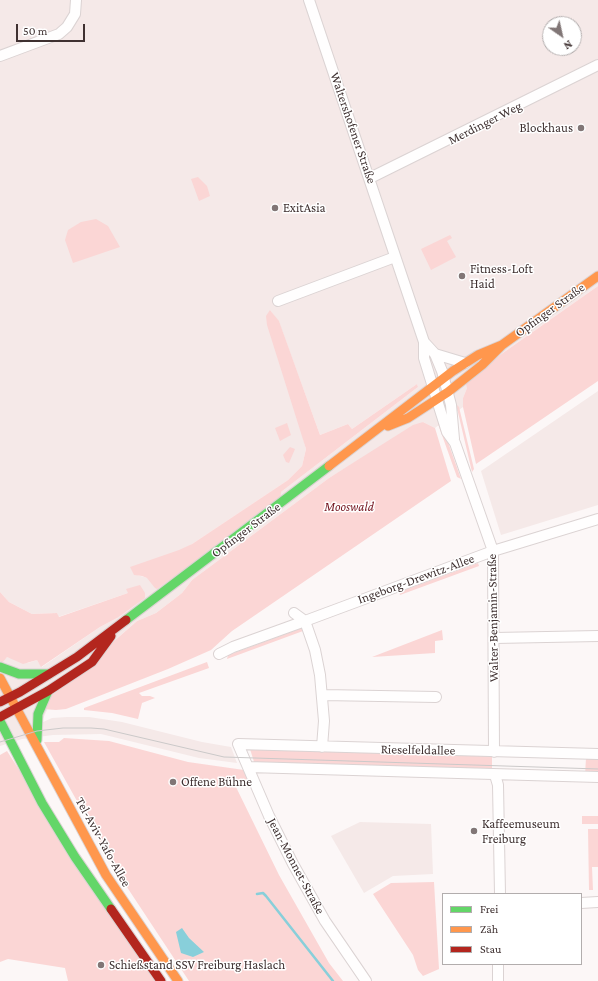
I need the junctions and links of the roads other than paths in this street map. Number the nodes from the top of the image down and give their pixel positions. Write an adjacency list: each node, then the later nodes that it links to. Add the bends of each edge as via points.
1 (76, 0): 3 (street, via 75,14 59,34)
2 (309, 0): 5 (street, Waltershofener Straße)
3 (0, 56)
4 (598, 65): 5 (street, Merdinger Weg)
5 (370, 178): 6 (street, Waltershofener Straße)
6 (395, 257): 8 (street); 9 (street, Waltershofener Straße)
7 (598, 276): 10 (main road, Opfinger Straße)
8 (278, 301)
9 (424, 342): 11 (street, Waltershofener Straße); 14 (street, Waltershofener Straße, via 424,358)
10 (502, 345): 12 (main road, Opfinger Straße); 15 (main road, Opfinger Straße)
11 (435, 354): 12 (street, Waltershofener Straße); 13 (street, Waltershofener Straße)
12 (466, 363): 13 (main road, Opfinger Straße)
13 (444, 378): 14 (main road, Opfinger Straße); 15 (street, Waltershofener Straße)
14 (433, 386): 16 (street, Waltershofener Straße); 17 (main road, Opfinger Straße)
15 (448, 392): 16 (main road, Opfinger Straße); 18 (street, Walter-Benjamin-Straße)
16 (437, 400): 17 (main road, Opfinger Straße, via 408,418); 18 (street, Walter-Benjamin-Straße, via 447,432)
17 (375, 431): 23 (main road, Opfinger Straße)
18 (455, 443): 20 (street, Walter-Benjamin-Straße)
19 (598, 519): 20 (street, Ingeborg-Drewitz-Allee)
20 (493, 551): 22 (street, Ingeborg-Drewitz-Allee); 25 (street, Walter-Benjamin-Straße)
21 (294, 613): 22 (street)
22 (305, 621): 26 (street, Ingeborg-Drewitz-Allee); 31 (street, via 315,650)
23 (115, 628): 28 (main road, Opfinger Straße); 30 (main road, Opfinger Straße, via 106,645 92,662)
24 (598, 636): 25 (street)
25 (494, 638): 42 (street, Walter-Benjamin-Straße)
26 (219, 654)
27 (0, 667): 28 (main road, via 18,674)
28 (50, 674): 33 (main road, Opfinger Straße)
29 (0, 678): 33 (main road, Tel-Aviv-Yafo-Allee)
30 (48, 691): 35 (main road, Opfinger Straße); 44 (main road, via 38,714 37,740)
31 (323, 695): 32 (street); 41 (street)
32 (436, 697)
33 (10, 698): 34 (main road, Opfinger Straße); 35 (main road, Tel-Aviv-Yafo-Allee)
34 (0, 702)
35 (16, 709): 36 (main road, Opfinger Straße); 44 (main road, Tel-Aviv-Yafo-Allee)
36 (0, 717)
37 (0, 721): 40 (main road)
38 (0, 741): 40 (main road)
39 (238, 744): 41 (street, Rieselfeldallee); 45 (street, Jean-Monnet-Straße)
40 (12, 746): 52 (main road, via 75,857)
41 (322, 747): 42 (street, Rieselfeldallee)
42 (494, 752): 43 (street, Rieselfeldallee)
43 (598, 754)
44 (45, 762): 53 (main road, Tel-Aviv-Yafo-Allee, via 120,898)
45 (248, 767): 46 (street, Rieselfeldallee); 54 (street, Jean-Monnet-Straße, via 292,864 325,921)
46 (495, 775): 47 (street, Rieselfeldallee); 48 (street, via 498,785)
47 (598, 777)
48 (500, 893)
49 (582, 902): 50 (street)
50 (598, 902)
51 (498, 965): 55 (street)
52 (161, 981)
53 (178, 981)
54 (366, 981)
55 (498, 981)

